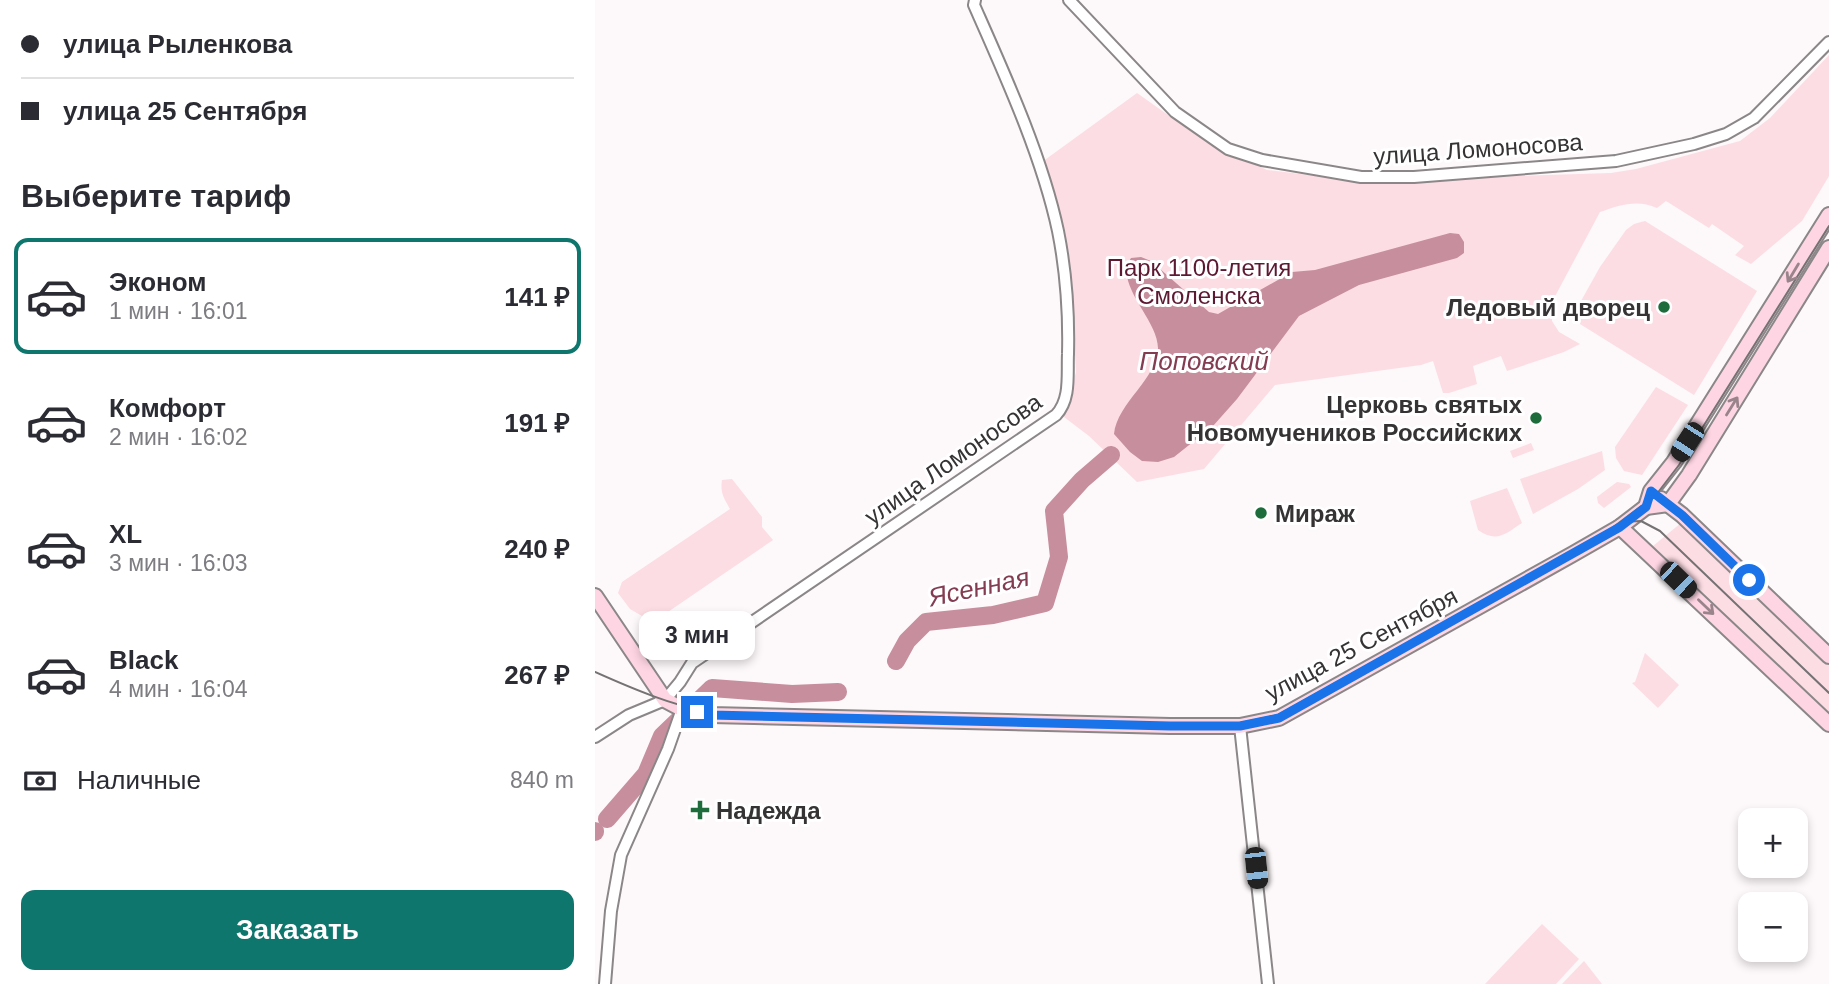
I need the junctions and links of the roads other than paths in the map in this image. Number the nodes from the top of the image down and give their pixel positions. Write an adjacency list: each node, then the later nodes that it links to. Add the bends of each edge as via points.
1 (975, 0): 12 (street, улица Ломоносова, via 1022,117 1059,233 1068,326 1067,393 1062,408 692,663)
2 (1069, 0): 3 (street, улица Ломоносова, via 1175,112 1228,149 1262,160 1361,177 1616,161 1693,144 1726,134 1754,118)
3 (1829, 42)
4 (1829, 215): 6 (main road, one-way to 6, via 1674,462)
5 (1829, 248): 7 (main road, one-way to 5)
6 (1651, 491): 7 (main road); 8 (main road)
7 (1668, 504): 8 (main road); 11 (main road)
8 (1646, 507): 9 (main road, улица 25 Сентября)
9 (1620, 527): 14 (main road, one-way to 14); 15 (main road, улица 25 Сентября, via 1279,718)
10 (595, 596): 12 (main road)
11 (1829, 656)
12 (665, 700): 13 (main road, улица 25 Сентября); 16 (street, via 629,715)
13 (682, 710): 15 (main road, улица 25 Сентября, via 711,715); 17 (street, via 621,855)
14 (1829, 724)
15 (1240, 726): 18 (street)
16 (595, 737)
17 (605, 984)
18 (1268, 984)

